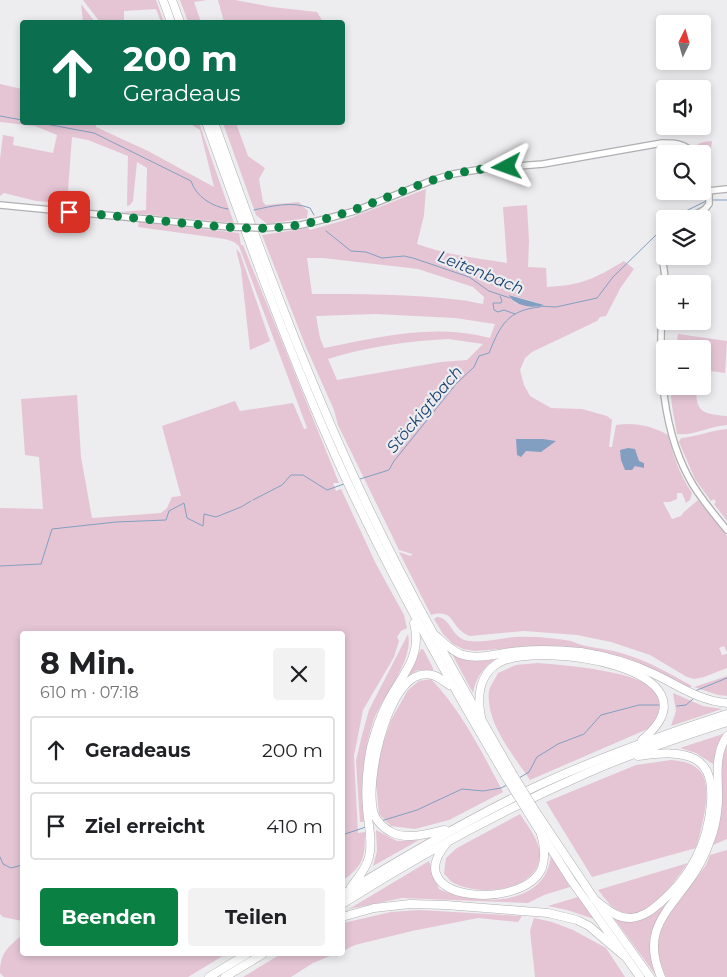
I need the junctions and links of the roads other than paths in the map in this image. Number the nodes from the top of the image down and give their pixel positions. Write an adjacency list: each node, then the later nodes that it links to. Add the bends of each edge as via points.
1 (163, 0): 3 (highway)
2 (172, 0): 4 (highway)
3 (170, 20)
4 (179, 20)
5 (207, 125): 12 (highway, via 271,300)
6 (215, 125): 12 (highway)
7 (683, 145): 10 (street, bridge, via 662,143 543,164 472,170 433,180 320,220 264,228)
8 (727, 189): 9 (street)
9 (711, 196)
10 (0, 205)
11 (660, 330): 13 (street, via 666,408 676,449 689,478)
12 (323, 416): 14 (highway)
13 (727, 530)
14 (414, 612): 15 (highway); 15 (highway)
15 (425, 634): 16 (highway); 17 (highway, via 469,656 549,650 608,658 652,673 701,698); 19 (highway); 26 (highway, via 387,703 371,747 366,774)
16 (453, 688): 24 (highway); 26 (highway, via 439,677 425,674 414,677 404,686 388,715 378,745)
17 (727, 703)
18 (727, 714): 22 (highway)
19 (482, 722): 22 (highway, via 479,702 482,682 498,663 536,656 586,659 642,675 664,693 666,709 662,722); 24 (highway)
20 (727, 722): 23 (highway)
21 (727, 736): 30 (highway, via 719,752 718,803)
22 (637, 744): 27 (highway, via 535,787)
23 (620, 759): 29 (highway, via 541,793); 30 (highway, via 675,754 702,764 710,778 712,795)
24 (509, 775): 25 (highway, bridge)
25 (535, 817): 28 (highway); 32 (highway)
26 (372, 818): 27 (highway, via 392,833 406,836); 33 (highway, via 366,864)
27 (455, 828): 34 (highway)
28 (541, 834): 29 (highway, via 544,857 537,877 518,889 493,894 465,894 440,881 437,859); 32 (highway)
29 (450, 839): 36 (highway)
30 (707, 841): 31 (highway)
31 (696, 865): 35 (highway, via 668,896 643,915 632,918 616,915); 45 (highway, via 656,929 654,950)
32 (575, 878): 35 (highway)
33 (345, 892)
34 (345, 892)
35 (591, 899): 38 (highway); 44 (highway)
36 (345, 902)
37 (345, 916): 38 (highway, via 374,908 410,904 548,913 589,926)
38 (623, 955): 43 (highway)
39 (245, 956): 41 (highway)
40 (260, 956): 42 (highway)
41 (209, 977)
42 (225, 977)
43 (640, 977)
44 (650, 977)
45 (661, 977)

